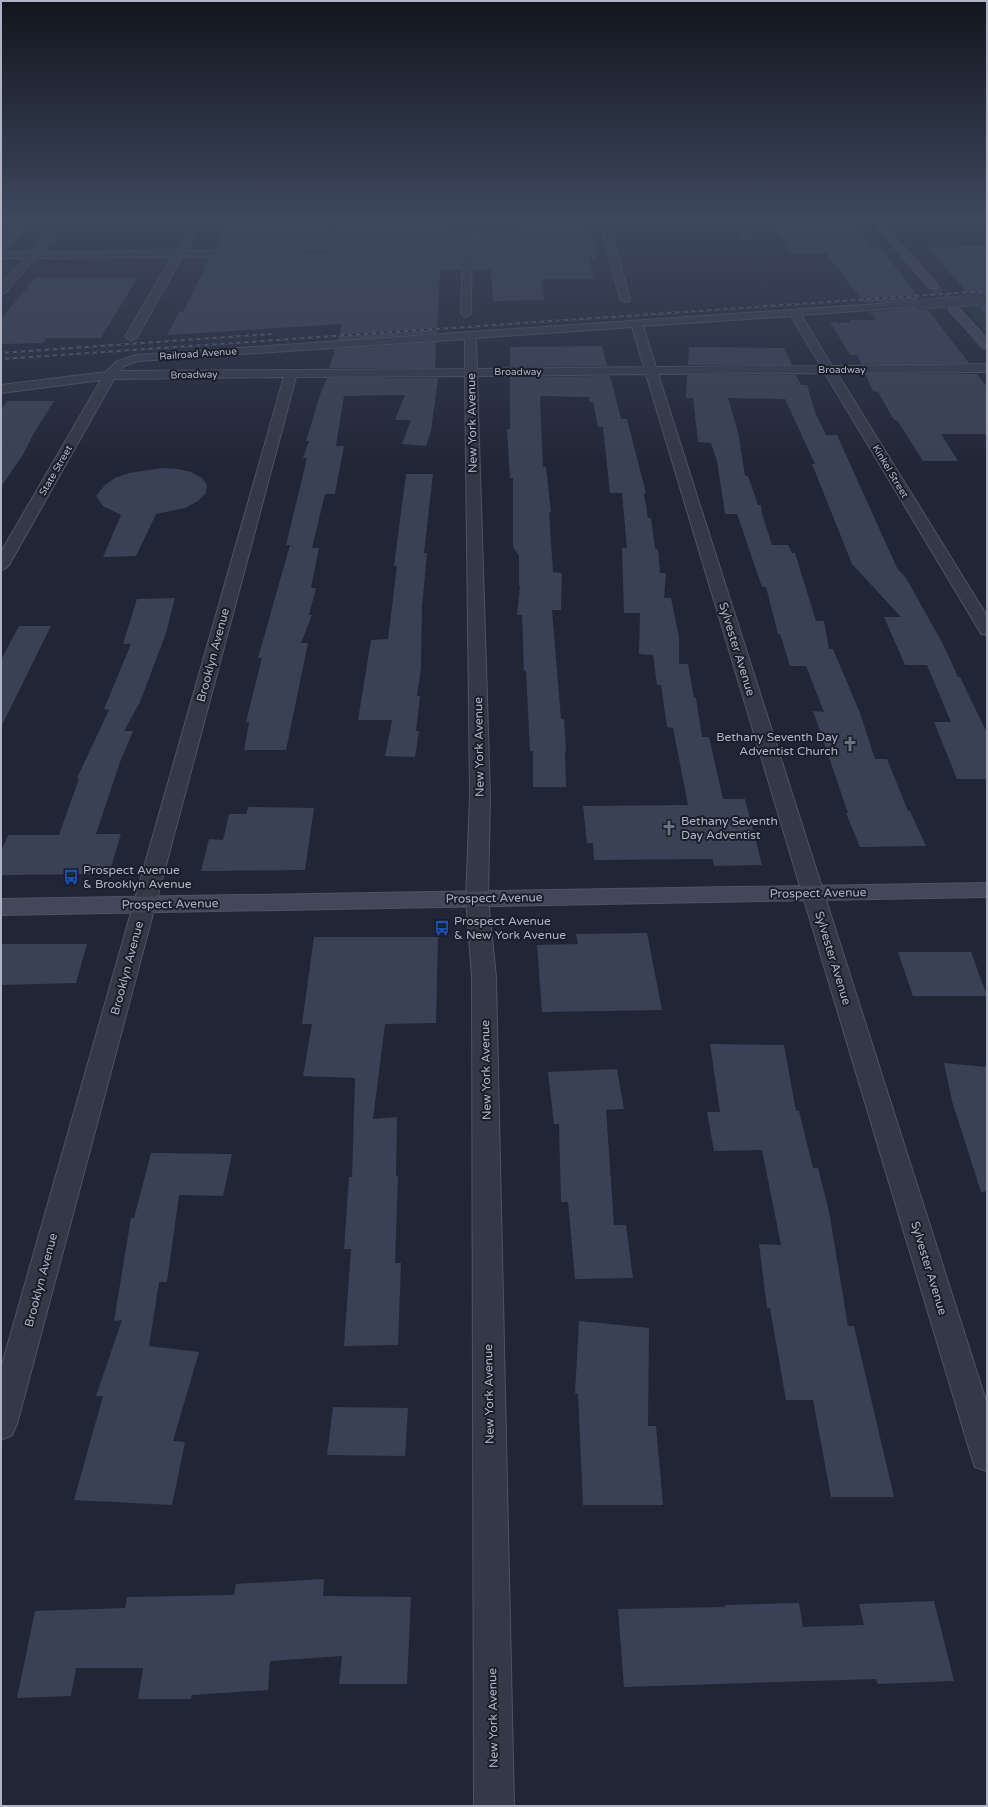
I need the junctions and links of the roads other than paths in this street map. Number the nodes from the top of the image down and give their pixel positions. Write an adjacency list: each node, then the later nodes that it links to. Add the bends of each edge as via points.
1 (152, 301): 8 (street)
2 (468, 301): 7 (street, New York Avenue)
3 (954, 301): 5 (street, Railroad Avenue, bridge)
4 (953, 308): 9 (main road)
5 (794, 312): 6 (street, Railroad Avenue); 11 (street, Kinkel Street)
6 (636, 323): 7 (street, Railroad Avenue); 12 (street, Sylvester Avenue)
7 (468, 324): 13 (street, New York Avenue); 15 (street, Railroad Avenue, via 147,357 120,364)
8 (131, 337)
9 (987, 346)
10 (987, 368): 11 (street, Broadway)
11 (829, 369): 12 (street, Broadway); 18 (street, Kinkel Street)
12 (651, 370): 13 (street, Broadway); 20 (street, Sylvester Avenue)
13 (471, 371): 14 (street, Broadway); 21 (street, New York Avenue, via 480,796)
14 (291, 373): 15 (street, Broadway); 22 (street, Brooklyn Avenue)
15 (110, 375): 16 (street, Broadway); 17 (street, State Street)
16 (1, 389)
17 (1, 566)
18 (987, 630)
19 (987, 890): 20 (main road, Prospect Avenue)
20 (813, 893): 21 (main road, Prospect Avenue); 25 (street, Sylvester Avenue)
21 (477, 899): 22 (main road, Prospect Avenue); 26 (street, New York Avenue, via 484,977)
22 (144, 904): 23 (main road, Prospect Avenue); 24 (street, Brooklyn Avenue)
23 (1, 907)
24 (1, 1424)
25 (987, 1455)
26 (494, 1806)

